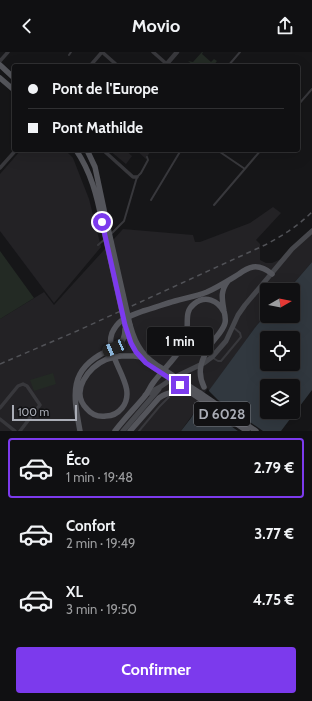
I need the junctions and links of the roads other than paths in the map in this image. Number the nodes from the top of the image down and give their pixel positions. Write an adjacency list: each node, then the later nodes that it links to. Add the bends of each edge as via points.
1 (8, 52): 6 (street)
2 (102, 52): 7 (street); 8 (street)
3 (153, 52): 9 (street)
4 (177, 52): 10 (street)
5 (240, 52): 11 (lane)
6 (0, 61)
7 (92, 64)
8 (116, 64)
9 (166, 64)
10 (168, 64)
11 (230, 64)
12 (0, 65): 13 (main road)
13 (12, 76)
14 (0, 78): 15 (main road)
15 (12, 88)
16 (312, 89): 17 (lane)
17 (300, 103)
18 (14, 152): 26 (street)
19 (78, 152): 31 (main road, via 94,186)
20 (87, 152): 31 (main road, via 95,167)
21 (105, 152): 28 (street, via 133,177)
22 (180, 152): 29 (lane)
23 (219, 152): 27 (lane)
24 (258, 152): 27 (lane)
25 (147, 157): 28 (lane, via 148,160)
26 (0, 168)
27 (245, 169): 30 (lane)
28 (137, 177): 33 (lane, via 124,221)
29 (151, 200)
30 (214, 205)
31 (104, 220): 38 (main road, bridge)
32 (312, 231): 34 (main road, via 292,249)
33 (98, 245)
34 (272, 274): 35 (main road, via 262,268 252,267); 37 (main road, via 245,305)
35 (229, 280): 36 (main road, via 222,291); 39 (main road, bridge, via 208,292 133,315 118,325 112,334 110,345 116,362 125,384 126,402 113,415 104,417 88,411 82,404 80,395 82,384 89,372 107,359 120,356)
36 (224, 312): 45 (main road, via 217,303 207,299 198,301 190,308 182,347); 47 (main road, bridge, via 224,326 210,344 200,368 200,378 208,394)
37 (232, 326): 40 (main road, via 226,341); 40 (lane, via 240,333 240,337 221,361)
38 (126, 327): 39 (main road, via 133,347); 41 (main road); 52 (main road, bridge, via 120,344 96,357 80,374 75,388)
39 (141, 357): 41 (main road)
40 (212, 357): 43 (main road)
41 (154, 366): 42 (main road)
42 (162, 370): 44 (main road, D 6028, bridge); 47 (main road, D 6028, bridge)
43 (160, 387): 45 (main road); 54 (main road)
44 (190, 392): 55 (main road, via 164,394); 57 (main road, D 6028)
45 (145, 395): 53 (main road)
46 (169, 397): 56 (lane)
47 (221, 406): 58 (main road, D 6028)
48 (0, 408): 51 (street, via 18,386 27,386 40,405)
49 (0, 419): 50 (street)
50 (15, 431)
51 (20, 431)
52 (80, 431)
53 (115, 431)
54 (123, 431)
55 (130, 431)
56 (139, 431)
57 (247, 431)
58 (256, 431)

